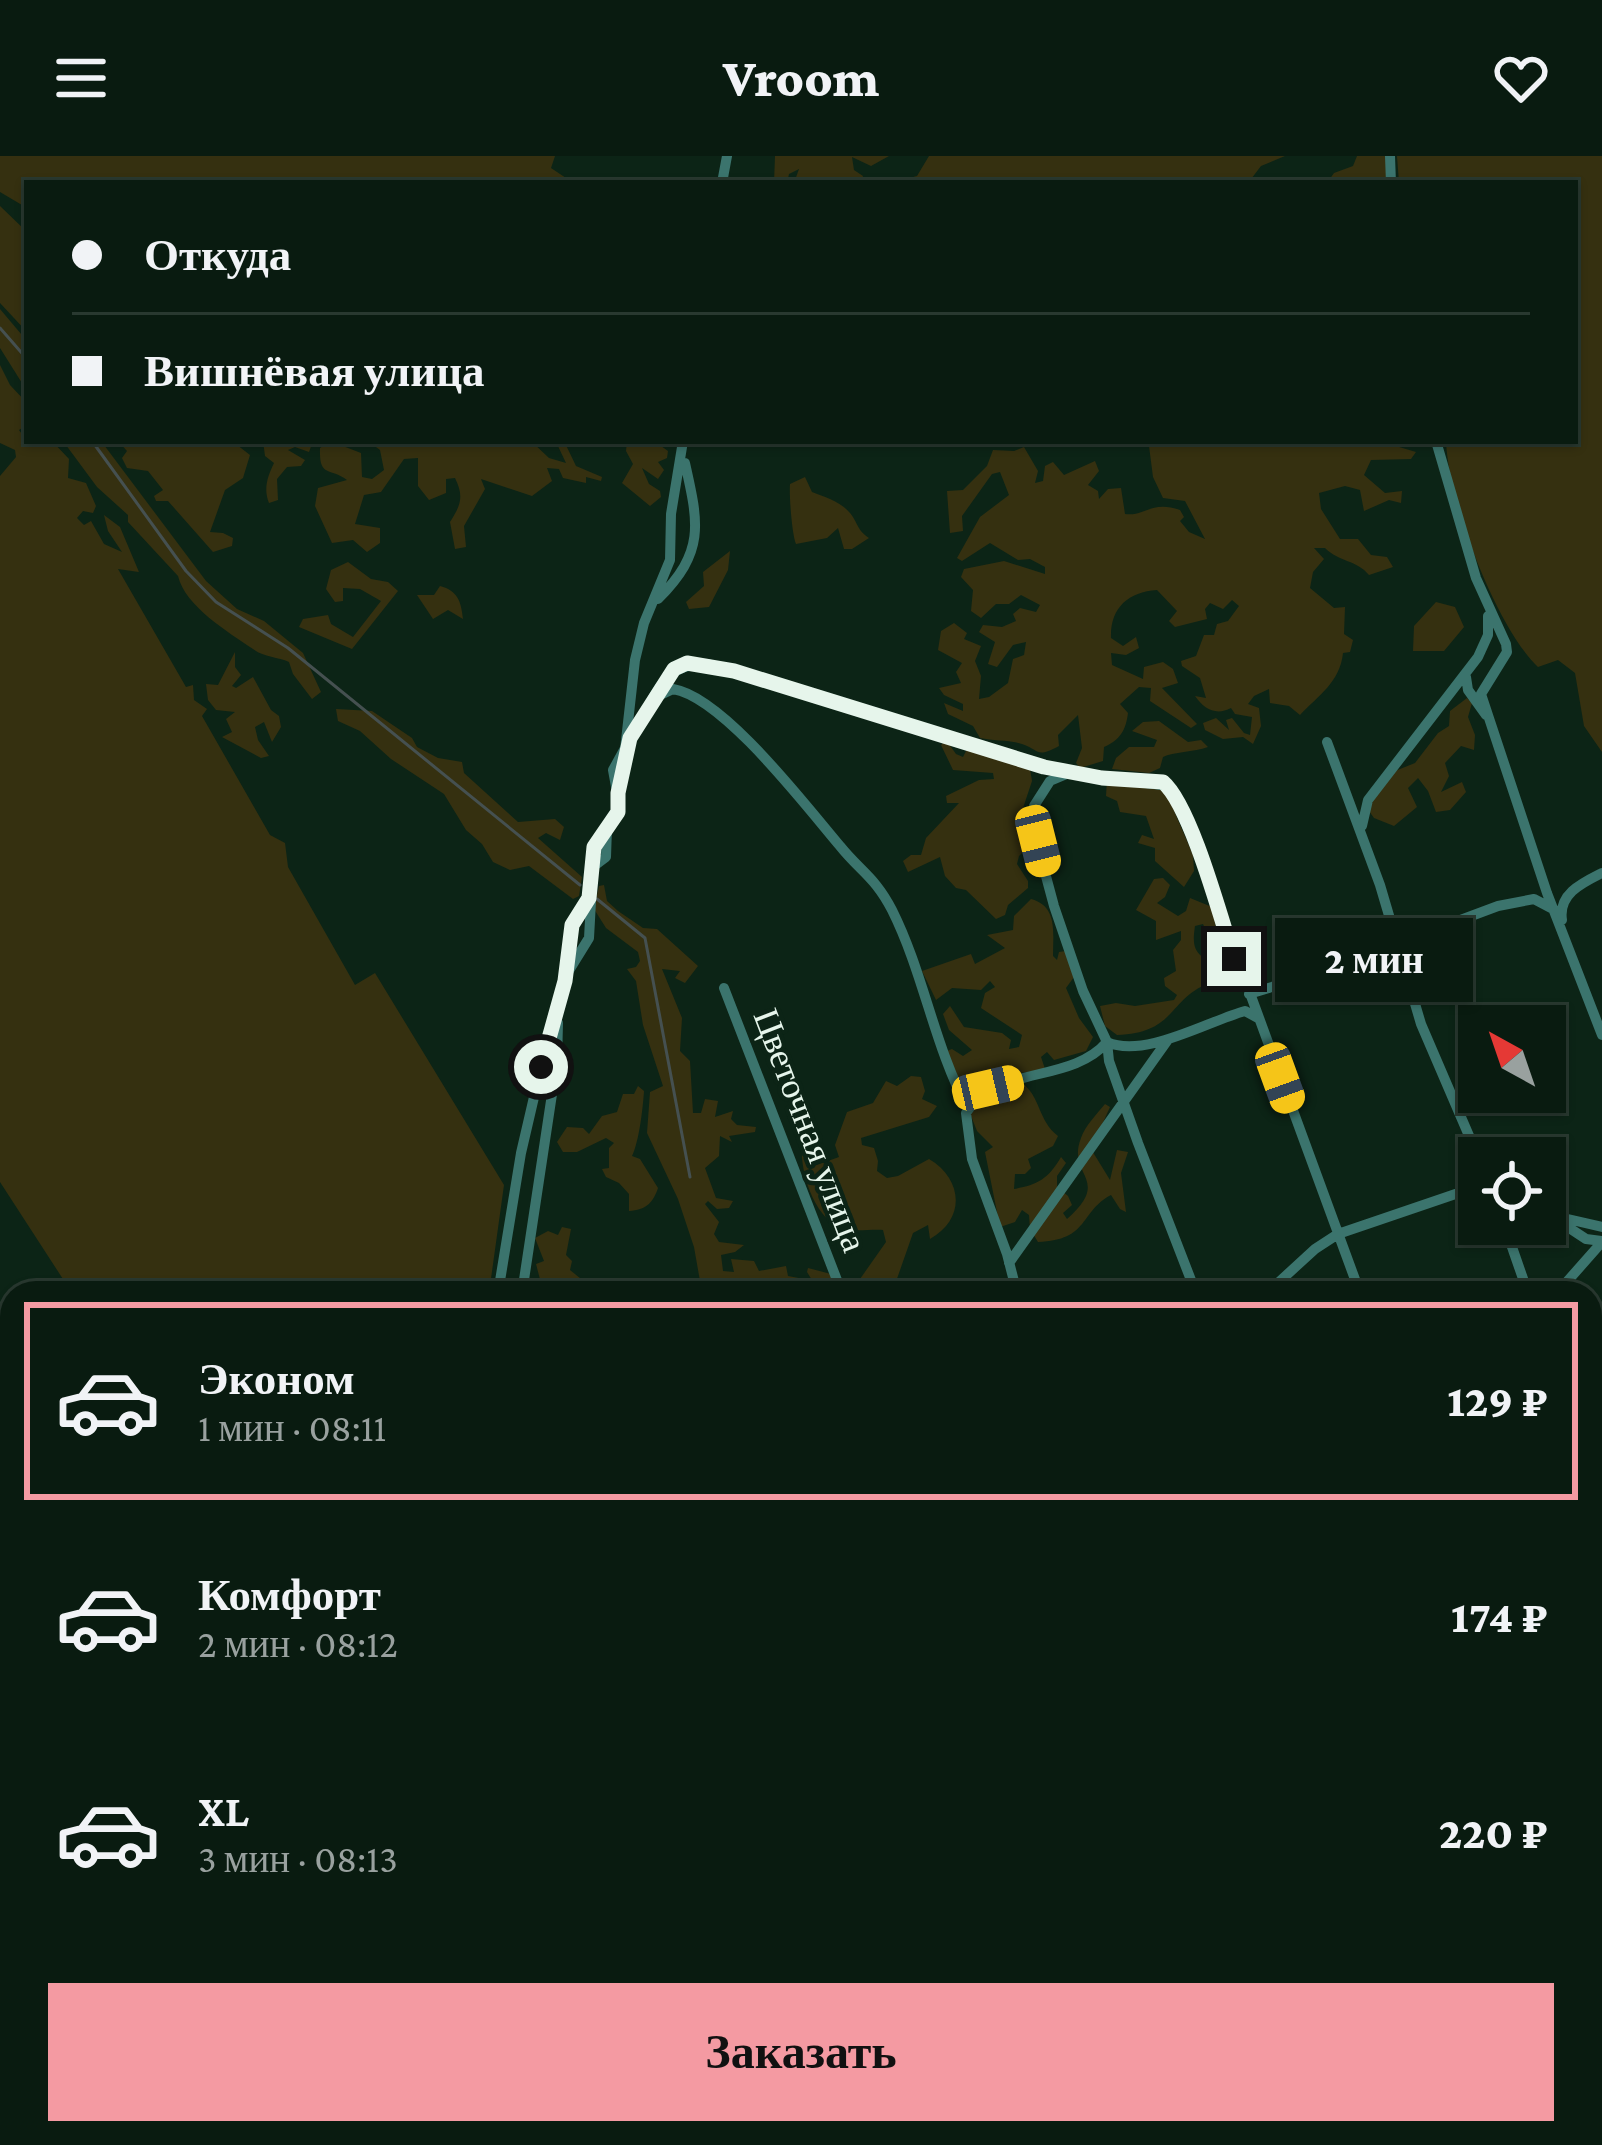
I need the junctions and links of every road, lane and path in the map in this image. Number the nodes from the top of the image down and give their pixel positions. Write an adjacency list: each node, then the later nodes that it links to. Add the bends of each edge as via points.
1 (1437, 444): 4 (street)
2 (683, 445): 3 (street, via 672,548); 3 (street, via 694,547)
3 (655, 601): 6 (street)
4 (1485, 601): 5 (street, via 1488,635); 8 (street, via 1507,652 1481,694)
5 (1466, 677): 8 (street); 15 (street, via 1368,800)
6 (634, 685): 9 (street); 11 (street)
7 (654, 698): 9 (street); 12 (street, via 674,669 708,664); 28 (street, via 673,689 697,696 786,778 871,874)
8 (1489, 718): 17 (street)
9 (639, 723): 11 (street)
10 (1327, 742): 15 (street)
11 (626, 748): 20 (street, via 618,812 594,847 587,944)
12 (1031, 761): 13 (street); 14 (street)
13 (1069, 773): 14 (street, via 1050,781); 22 (street, via 1163,782 1173,793)
14 (1034, 806): 26 (street, via 1054,906)
15 (1362, 835): 19 (street)
16 (1602, 873): 18 (street, via 1571,891 1560,911)
17 (1555, 911): 18 (street); 19 (street, via 1522,900)
18 (1563, 930): 24 (street)
19 (1398, 944): 22 (street); 29 (street, via 1421,1024)
20 (563, 987): 38 (street, via 521,1153); 39 (street)
21 (724, 988): 40 (street, Цветочная улица)
22 (1249, 994): 23 (street)
23 (1258, 1018): 25 (street, via 1245,1011); 34 (street)
24 (1602, 1035)
25 (1169, 1038): 26 (street); 27 (street)
26 (1107, 1042): 27 (street); 28 (street, via 1052,1071 988,1088)
27 (1124, 1101): 37 (street); 42 (street)
28 (968, 1109): 37 (street, via 972,1159)
29 (1470, 1137)
30 (1458, 1193): 34 (street)
31 (1566, 1218): 33 (street)
32 (1566, 1226): 35 (street)
33 (1602, 1227)
34 (1338, 1234): 43 (street); 44 (street)
35 (1602, 1241): 46 (street)
36 (1511, 1245): 45 (street)
37 (1009, 1263): 41 (street)
38 (500, 1281)
39 (524, 1281)
40 (837, 1281)
41 (1013, 1281)
42 (1191, 1281)
43 (1281, 1281)
44 (1356, 1281)
45 (1524, 1281)
46 (1567, 1281)

